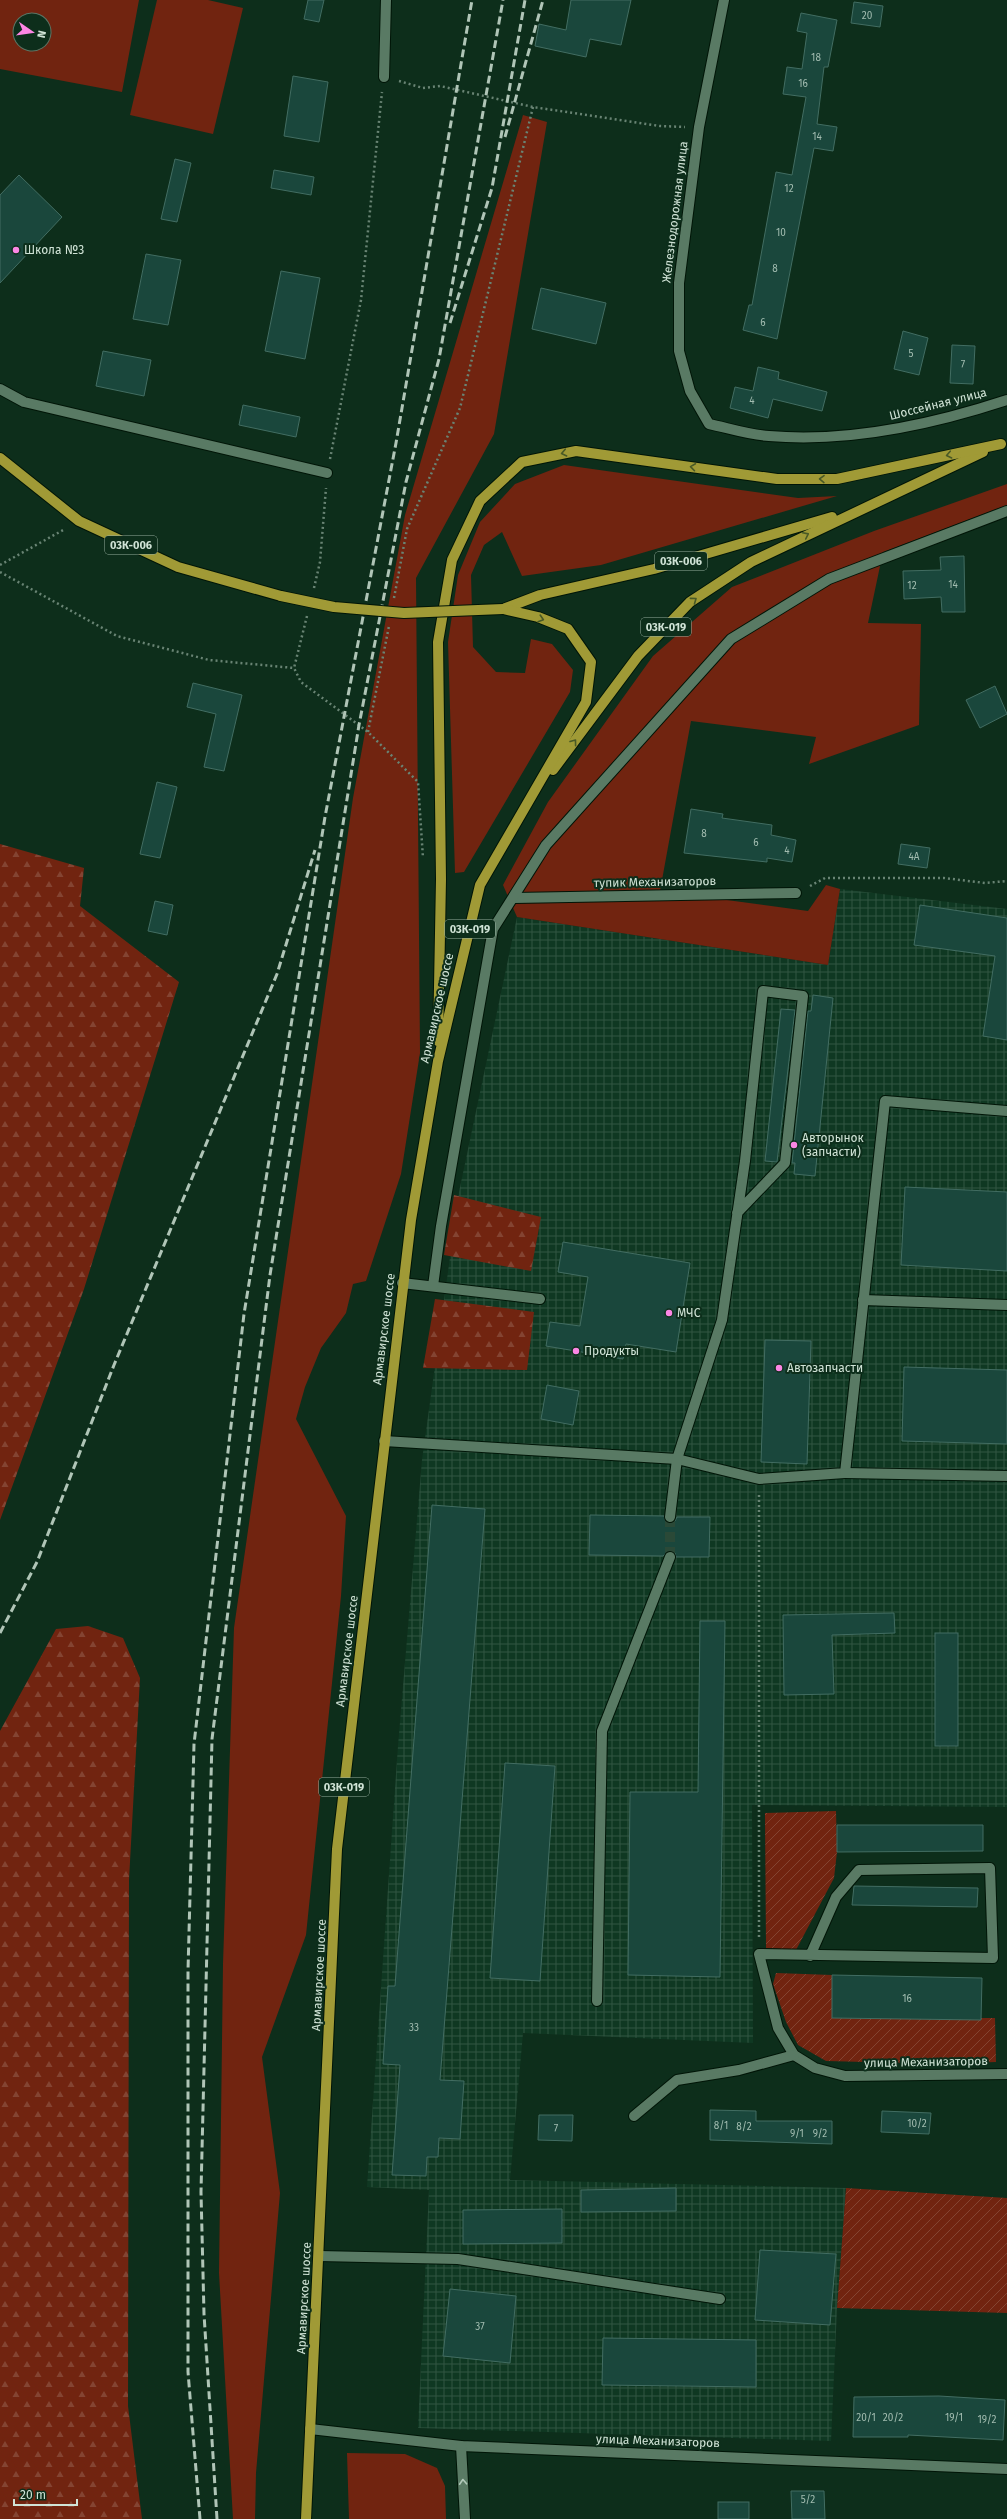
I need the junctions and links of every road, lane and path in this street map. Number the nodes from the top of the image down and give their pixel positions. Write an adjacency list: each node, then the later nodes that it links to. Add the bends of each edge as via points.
1 (386, 0): 3 (street)
2 (724, 0): 5 (street, Железнодорожная улица)
3 (384, 77): 4 (path, via 424,88 440,86); 11 (path, via 361,300)
4 (533, 107): 5 (path, via 660,126); 18 (path, via 460,408 408,528)
5 (699, 127): 8 (street, Железнодорожная улица, via 678,284 679,352 690,392)
6 (0, 389): 11 (street, via 24,402)
7 (1007, 400): 8 (street, Шоссейная улица, via 905,428 838,436 768,436)
8 (709, 424)
9 (1004, 443): 12 (main road, 03К-006); 29 (main road, one-way to 29, via 837,479 777,478 576,451 522,462 480,501 452,560 438,642 442,879)
10 (0, 458): 14 (main road, 03К-006)
11 (327, 473): 17 (path, via 320,562)
12 (859, 509): 19 (main road, 03К-006, via 654,569 540,595); 24 (main road, 03К-019, one-way to 12, via 638,656 690,602 751,562)
13 (1007, 511): 28 (street, via 829,579 731,639 546,845)
14 (79, 521): 15 (path); 19 (main road, 03К-006, bridge, via 178,567 281,596 334,607 404,613)
15 (0, 565)
16 (0, 572): 22 (path, via 117,636 209,660)
17 (313, 592)
18 (394, 599)
19 (503, 609): 24 (main road, one-way to 24, via 538,617 568,629 592,662 586,702)
20 (307, 615): 22 (path)
21 (389, 622): 23 (path)
22 (294, 668): 23 (path, via 301,682)
23 (368, 732): 25 (path, via 418,782)
24 (526, 807): 29 (main road, Армавирское шоссе / 03К-019, via 480,885)
25 (424, 864)
26 (1007, 881): 27 (path, via 984,883 944,878 825,878)
27 (796, 893): 28 (street, тупик Механизаторов)
28 (514, 898): 33 (street, via 493,929 441,1226)
29 (438, 1061): 32 (main road, Армавирское шоссе / 03К-019)
30 (1007, 1111): 35 (street, via 885,1101)
31 (737, 1213): 31 (street, via 785,1164 803,996 763,991); 38 (street, via 722,1320)
32 (402, 1283): 33 (street); 37 (main road, Армавирское шоссе / 03К-019)
33 (433, 1286): 34 (street)
34 (540, 1299)
35 (864, 1300): 36 (street); 39 (street)
36 (1007, 1305)
37 (384, 1441): 38 (street); 50 (main road, Армавирское шоссе / 03К-019, via 337,1849)
38 (677, 1459): 41 (street); 42 (street)
39 (845, 1473): 40 (street); 41 (street)
40 (1007, 1476)
41 (759, 1479): 44 (path)
42 (670, 1516)
43 (670, 1557): 46 (street, via 602,1731)
44 (759, 1954): 45 (street); 47 (street, via 778,2028)
45 (810, 1956): 45 (street, via 993,1958 990,1868 859,1870 836,1898)
46 (597, 2001)
47 (794, 2055): 48 (street, улица Механизаторов, via 815,2068 845,2076); 49 (street, via 739,2070 677,2080)
48 (1007, 2074)
49 (634, 2116)
50 (319, 2256): 51 (street, via 458,2260); 52 (main road, Армавирское шоссе / 03К-019)
51 (720, 2299)
52 (310, 2429): 53 (street, улица Механизаторов); 55 (main road, Армавирское шоссе / 03К-019)
53 (461, 2446): 54 (street, улица Механизаторов); 56 (street, one-way to 53)
54 (1007, 2469)
55 (306, 2519)
56 (465, 2519)

